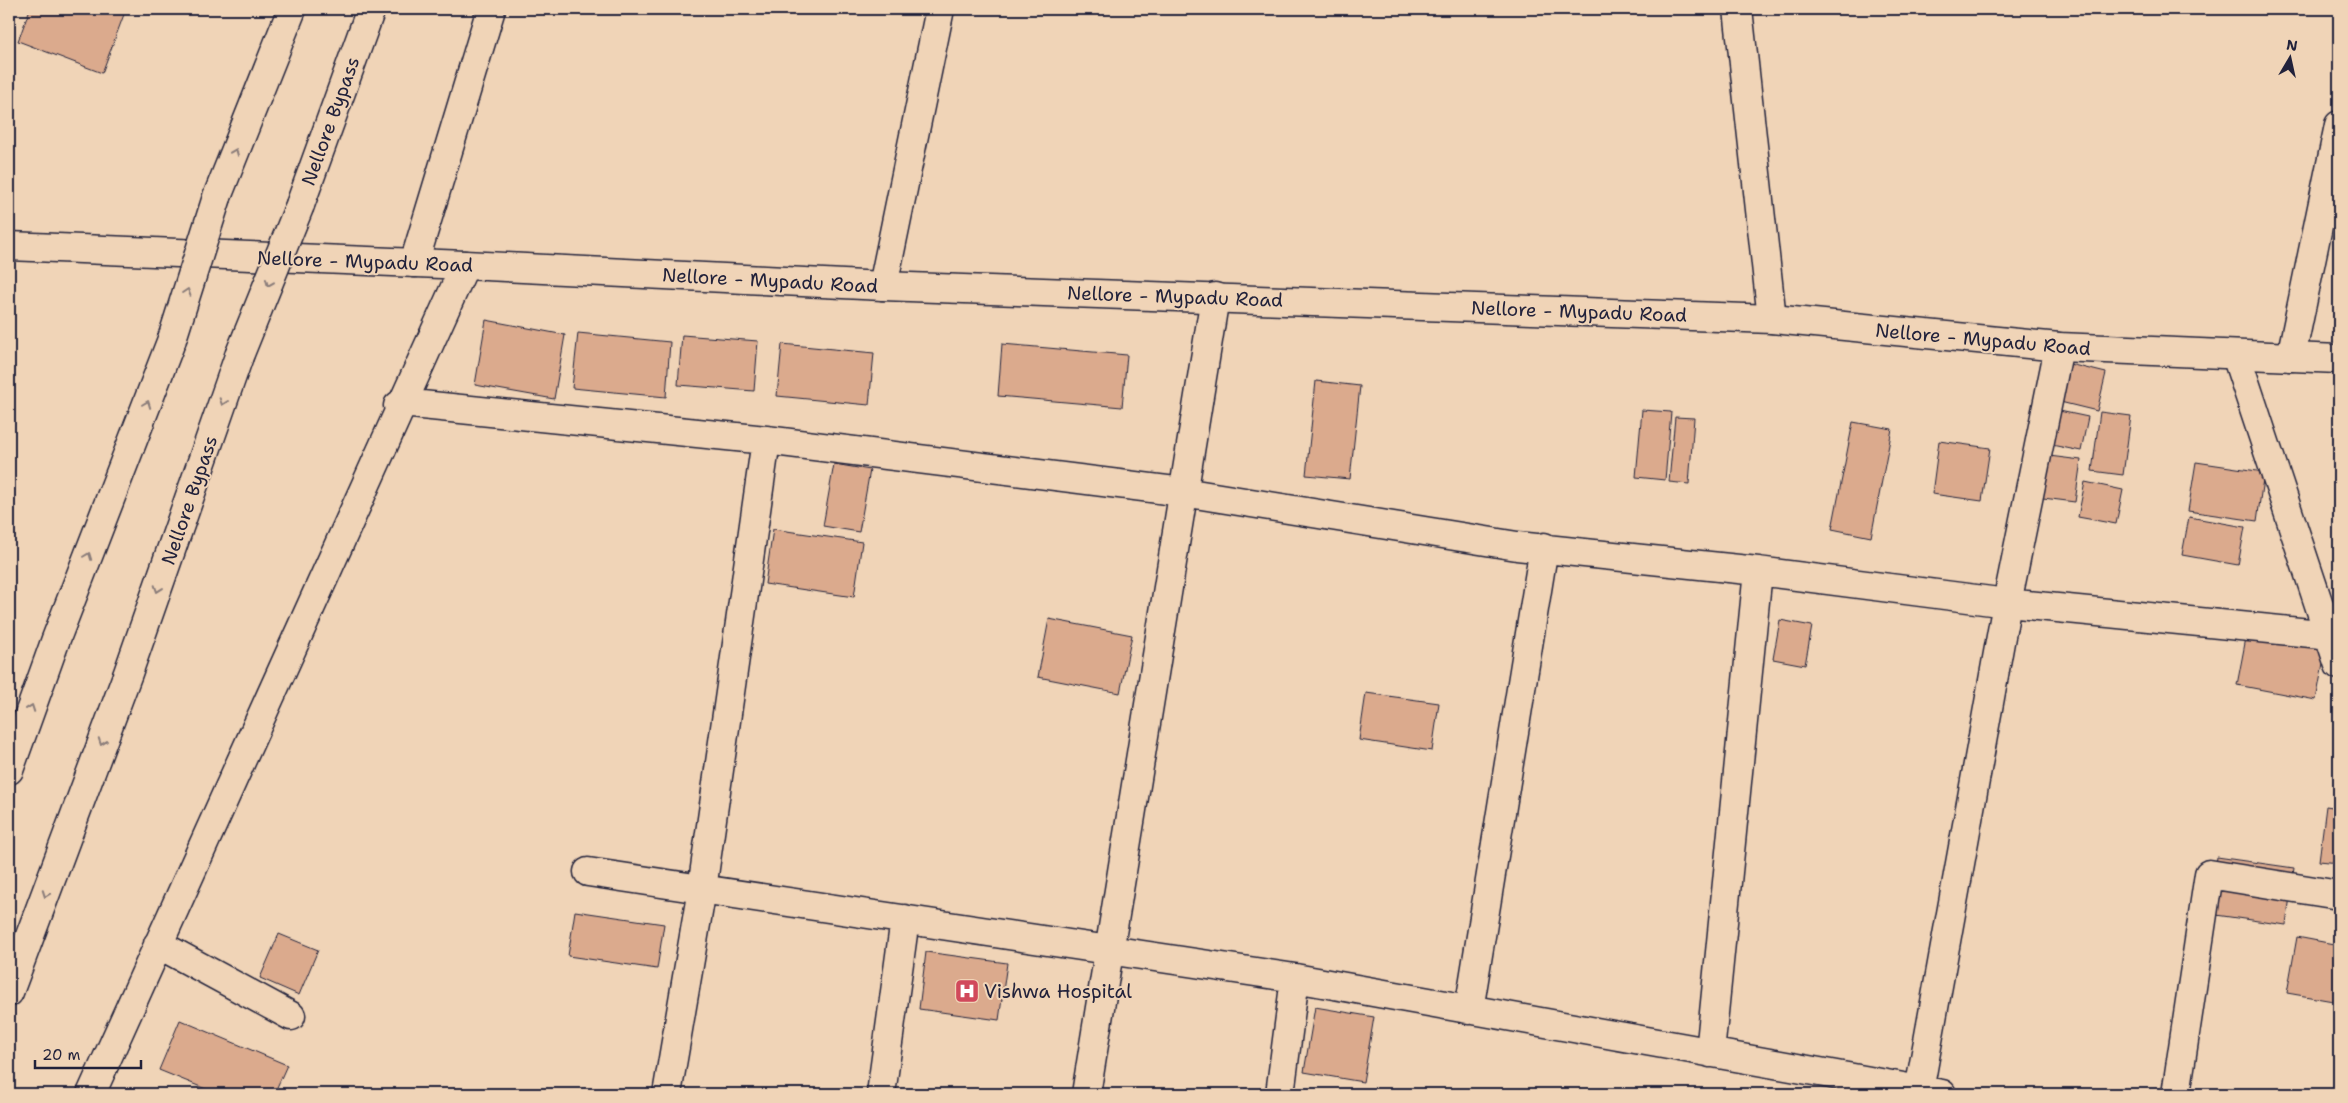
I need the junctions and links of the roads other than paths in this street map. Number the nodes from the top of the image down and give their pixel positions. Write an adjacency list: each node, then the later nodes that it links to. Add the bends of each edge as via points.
1 (292, 9): 25 (main road, one-way to 1, bridge, via 172,339 217,197)
2 (371, 9): 33 (main road, Nellore Bypass, one-way to 33, bridge, via 300,205 239,356 128,673)
3 (491, 9): 8 (main road)
4 (940, 9): 10 (main road)
5 (1738, 9): 12 (main road)
6 (2339, 125): 15 (main road)
7 (9, 246): 8 (main road, Nellore - Mypadu Road)
8 (414, 262): 9 (main road, Nellore - Mypadu Road)
9 (465, 265): 10 (main road, Nellore - Mypadu Road); 17 (main road)
10 (883, 286): 11 (main road, Nellore - Mypadu Road)
11 (1215, 297): 12 (main road, Nellore - Mypadu Road); 19 (main road)
12 (1772, 319): 13 (main road, Nellore - Mypadu Road)
13 (2059, 348): 14 (main road, Nellore - Mypadu Road); 22 (main road)
14 (2236, 355): 15 (main road, Nellore - Mypadu Road); 23 (main road)
15 (2291, 357): 16 (main road, Nellore - Mypadu Road)
16 (2339, 359)
17 (400, 404): 18 (main road); 30 (main road)
18 (766, 440): 19 (main road); 27 (main road)
19 (1183, 492): 20 (main road, via 1517,546); 31 (main road)
20 (1544, 547): 21 (main road); 34 (main road)
21 (1758, 572): 22 (main road); 36 (main road)
22 (2007, 603): 23 (main road); 37 (main road)
23 (2335, 636): 24 (main road)
24 (2339, 665)
25 (9, 770)
26 (588, 872): 27 (main road)
27 (702, 889): 29 (main road); 39 (main road)
28 (2339, 895): 43 (main road, via 2209,874)
29 (905, 919): 31 (main road); 40 (main road)
30 (158, 944): 35 (main road); 38 (main road)
31 (1108, 949): 32 (main road); 41 (main road)
32 (1295, 978): 34 (main road); 42 (main road)
33 (9, 992)
34 (1468, 1010): 36 (main road)
35 (292, 1016)
36 (1710, 1053): 37 (main road)
37 (1920, 1093)
38 (91, 1094)
39 (667, 1094)
40 (881, 1094)
41 (1086, 1094)
42 (1280, 1094)
43 (2176, 1094)

